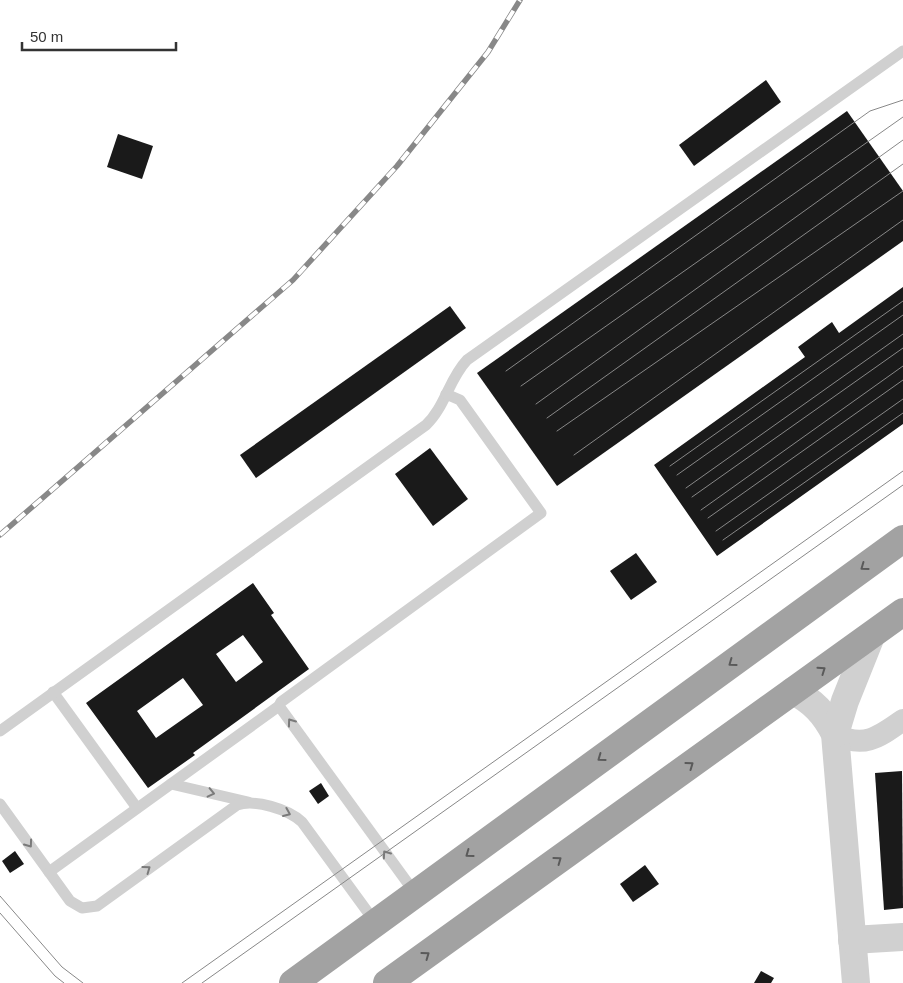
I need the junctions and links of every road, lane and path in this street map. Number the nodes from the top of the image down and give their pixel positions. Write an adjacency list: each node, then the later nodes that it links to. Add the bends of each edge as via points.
1 (903, 51): 2 (lane, via 468,360)
2 (446, 394): 7 (lane, via 426,425); 8 (lane, via 460,400 541,513 280,702)
3 (903, 539): 17 (highway, one-way to 17)
4 (903, 612): 5 (highway)
5 (871, 636): 6 (highway, one-way to 5); 11 (street)
6 (793, 691): 11 (street, via 819,708); 22 (highway, one-way to 6)
7 (53, 692): 10 (lane); 15 (lane)
8 (279, 706): 12 (lane); 17 (lane, one-way to 8)
9 (903, 720): 11 (street, via 871,740 846,740)
10 (0, 731)
11 (835, 734): 20 (street)
12 (172, 784): 13 (lane, one-way to 13); 15 (lane)
13 (251, 802): 16 (lane, one-way to 13, via 75,905 82,908 96,906 230,809); 18 (lane, one-way to 18, via 286,811 302,822)
14 (0, 804): 16 (lane, one-way to 16)
15 (137, 808): 16 (lane)
16 (49, 872)
17 (415, 893): 18 (highway)
18 (375, 922): 21 (highway)
19 (903, 937): 20 (street)
20 (852, 940): 23 (street)
21 (293, 983)
22 (387, 983)
23 (856, 983)

